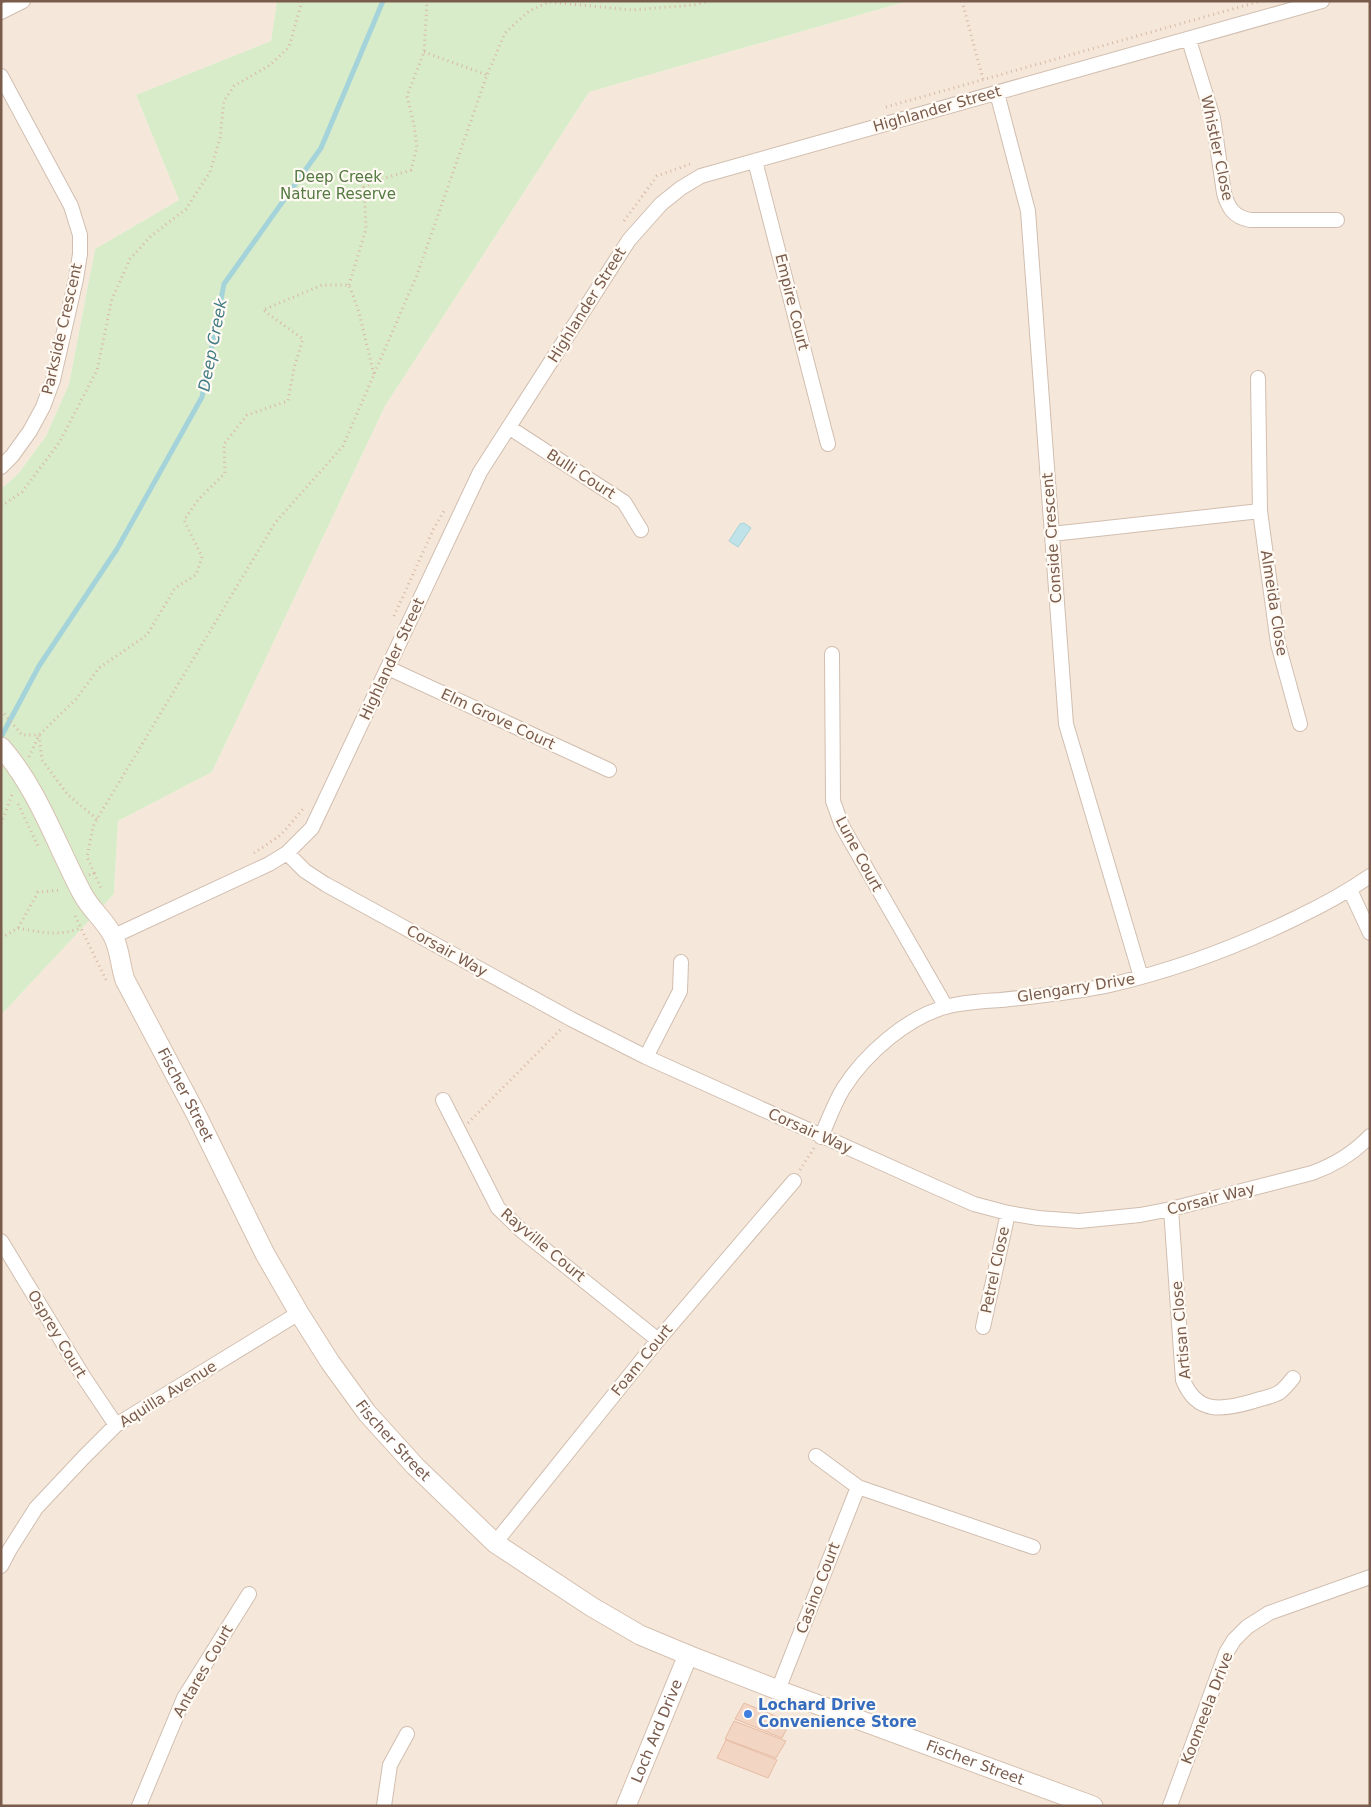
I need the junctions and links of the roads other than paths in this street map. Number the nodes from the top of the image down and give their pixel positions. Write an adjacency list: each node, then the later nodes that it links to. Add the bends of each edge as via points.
1 (23, 1): 3 (street)
2 (1322, 1): 4 (street, Highlander Street)
3 (1, 12)
4 (1189, 40): 6 (street, Highlander Street); 8 (street, Whistler Close, via 1213,118 1224,193 1233,213 1250,220)
5 (1, 76): 12 (street, Parkside Crescent, via 71,206 80,235 76,279 53,380 30,431)
6 (996, 93): 7 (street, Highlander Street); 15 (street, Conside Crescent, via 1028,211)
7 (756, 161): 10 (street, Highlander Street, via 701,176 680,188 644,221 628,240); 11 (street, Empire Court)
8 (1336, 220)
9 (1258, 378): 13 (street, Almeida Close)
10 (510, 428): 14 (street, Bulli Court, via 624,502); 17 (street, Highlander Street, via 480,472)
11 (828, 444)
12 (1, 467)
13 (1260, 510): 15 (street); 18 (street, Almeida Close, via 1278,644)
14 (641, 530)
15 (1052, 534): 27 (street, Conside Crescent, via 1066,724)
16 (832, 654): 28 (street, Lune Court, via 833,801 842,826)
17 (388, 668): 20 (street, Elm Grove Court); 21 (street, Highlander Street, via 312,828)
18 (1300, 724)
19 (3, 749): 25 (street, Fischer Street, via 40,806 82,894)
20 (609, 770)
21 (287, 853): 25 (street, Highlander Street); 29 (street, Corsair Way, via 305,871 326,884)
22 (1370, 876): 23 (street, Glengarry Drive)
23 (1350, 890): 24 (street); 27 (street, Glengarry Drive, via 1228,949)
24 (1370, 933)
25 (114, 936): 37 (street, Fischer Street, via 125,980)
26 (681, 962): 29 (street, via 680,992)
27 (1141, 977): 28 (street, Glengarry Drive, via 1060,994)
28 (946, 1007): 32 (street, Glengarry Drive, via 909,1024 874,1052 843,1090)
29 (646, 1057): 32 (street, Corsair Way)
30 (443, 1100): 39 (street, Rayville Court, via 498,1208)
31 (1370, 1136): 34 (street, Corsair Way, via 1349,1155 1312,1174)
32 (821, 1137): 35 (street, Corsair Way, via 974,1204)
33 (794, 1180): 39 (street, Foam Court)
34 (1171, 1209): 35 (street, Corsair Way, via 1079,1221); 40 (street, Artisan Close, via 1183,1380 1188,1392 1196,1401 1208,1406 1232,1408 1278,1393)
35 (1008, 1213): 38 (street, Petrel Close)
36 (1, 1241): 41 (street, Osprey Court)
37 (298, 1313): 41 (street, Aquilla Avenue); 44 (street, Fischer Street, via 367,1413 415,1466)
38 (983, 1327)
39 (658, 1340): 44 (street, Foam Court)
40 (1293, 1378)
41 (116, 1425): 45 (street, Aquilla Avenue, via 36,1508)
42 (816, 1456): 43 (street)
43 (858, 1487): 46 (street); 51 (street, Casino Court)
44 (495, 1543): 50 (street, Fischer Street, via 624,1626)
45 (5, 1547): 47 (street, Aquilla Avenue)
46 (1032, 1547)
47 (1, 1566)
48 (1370, 1577): 57 (street, Koomeela Drive, via 1269,1613 1257,1619 1234,1640 1219,1669)
49 (249, 1594): 53 (street, Antares Court, via 184,1698)
50 (688, 1655): 51 (street, Fischer Street); 55 (street, Loch Ard Drive)
51 (778, 1690): 56 (street, Fischer Street)
52 (407, 1734): 54 (street, via 390,1765)
53 (139, 1806)
54 (384, 1806)
55 (626, 1806)
56 (1093, 1806)
57 (1170, 1806)

